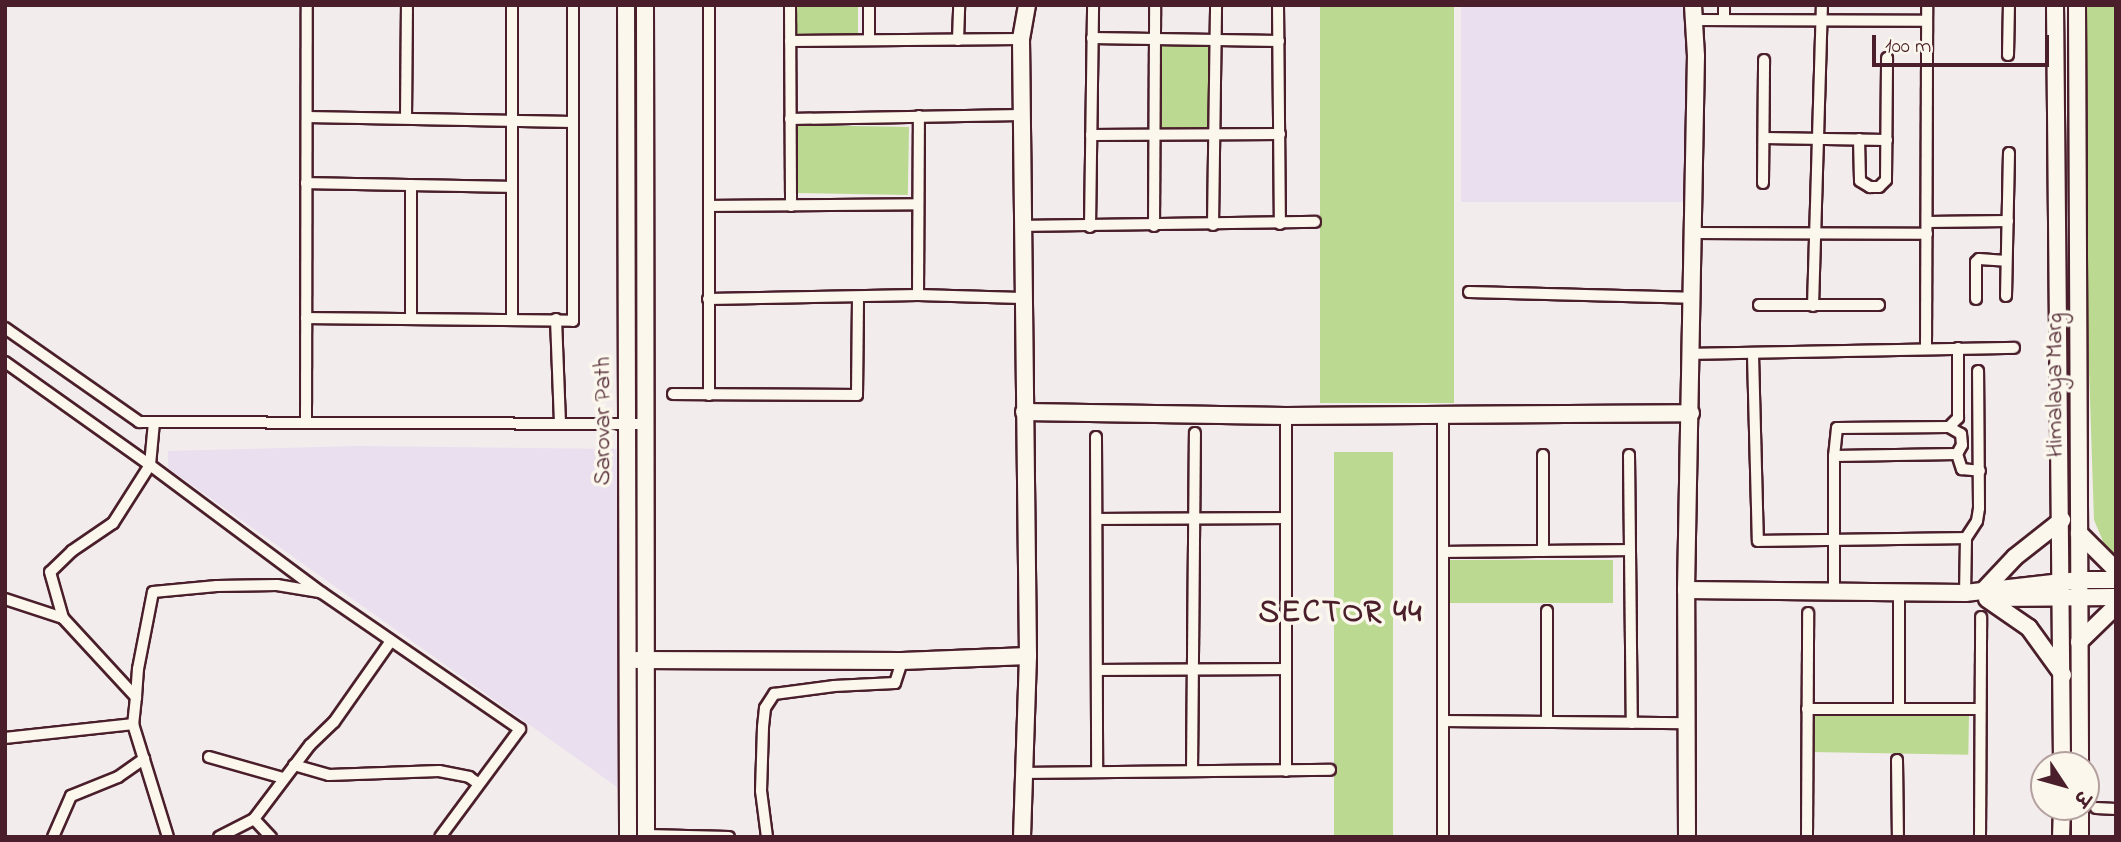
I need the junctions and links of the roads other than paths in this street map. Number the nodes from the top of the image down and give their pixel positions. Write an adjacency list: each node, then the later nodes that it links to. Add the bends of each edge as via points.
1 (307, 5): 39 (street)
2 (407, 5): 40 (street)
3 (512, 5): 42 (street)
4 (573, 5): 43 (street)
5 (626, 5): 104 (main road, Sarovar Path)
6 (645, 5): 105 (main road, Sarovar Path)
7 (709, 5): 58 (street)
8 (790, 5): 31 (street)
9 (869, 5): 28 (street)
10 (959, 5): 29 (street)
11 (1027, 5): 27 (main road)
12 (1093, 5): 26 (street)
13 (1155, 5): 30 (street)
14 (1216, 5): 32 (street)
15 (1278, 5): 33 (street)
16 (1724, 5): 23 (street)
17 (1822, 5): 25 (street)
18 (1927, 5): 24 (street)
19 (2009, 5): 34 (street)
20 (2055, 5): 118 (main road, Himalaya Marg)
21 (2077, 5): 119 (main road, Himalaya Marg)
22 (1694, 13): 23 (street); 69 (main road)
23 (1724, 20): 25 (street)
24 (1927, 21): 25 (street); 62 (street)
25 (1821, 22): 49 (street)
26 (1092, 38): 30 (street); 45 (street)
27 (1021, 39): 29 (street); 37 (main road)
28 (869, 40): 29 (street); 31 (street)
29 (958, 40)
30 (1155, 40): 32 (street); 47 (street)
31 (790, 41): 41 (street)
32 (1216, 41): 33 (street); 46 (street)
33 (1279, 41): 44 (street)
34 (2008, 55)
35 (1887, 58): 51 (street)
36 (1764, 60): 48 (street)
37 (1021, 115): 38 (street); 65 (main road)
38 (919, 116): 41 (street); 57 (street)
39 (306, 117): 40 (street); 53 (street)
40 (406, 118): 42 (street)
41 (790, 119): 59 (street)
42 (512, 121): 43 (street); 56 (street)
43 (573, 121): 86 (street, via 573,321)
44 (1280, 134): 46 (street); 63 (street)
45 (1091, 135): 47 (street); 67 (street)
46 (1214, 135): 47 (street); 64 (street)
47 (1154, 136): 66 (street)
48 (1764, 138): 49 (street); 54 (street)
49 (1819, 138): 50 (street); 68 (street)
50 (1859, 139): 51 (street); 51 (street, via 1860,181 1870,187 1879,187 1886,180)
51 (1887, 140)
52 (2009, 153): 60 (street)
53 (306, 183): 55 (street); 83 (street)
54 (1763, 183)
55 (411, 185): 56 (street); 84 (street)
56 (512, 187): 85 (street)
57 (918, 204): 59 (street); 73 (street)
58 (709, 206): 59 (street); 77 (street)
59 (791, 206)
60 (2007, 221): 62 (street); 71 (street)
61 (1315, 222): 63 (street)
62 (1927, 222): 70 (street)
63 (1280, 224): 64 (street)
64 (1213, 225): 66 (street)
65 (1021, 226): 67 (street); 75 (main road)
66 (1154, 226): 67 (street)
67 (1090, 227)
68 (1815, 232): 69 (street); 70 (street); 81 (street)
69 (1692, 233): 76 (main road)
70 (1927, 234): 88 (street)
71 (2007, 261): 74 (street); 79 (street, via 1976,262)
72 (1469, 292): 76 (street)
73 (918, 295): 75 (street); 78 (street)
74 (2006, 296)
75 (1022, 298): 97 (main road)
76 (1691, 298): 91 (main road)
77 (708, 299): 78 (street); 96 (street)
78 (858, 299): 96 (street, via 857,395)
79 (1976, 299)
80 (1759, 305): 81 (street)
81 (1813, 306): 82 (street)
82 (1879, 306)
83 (306, 318): 84 (street); 102 (street)
84 (411, 319): 85 (street)
85 (512, 320): 86 (street)
86 (556, 320): 103 (street)
87 (5, 328): 101 (street, via 139,422)
88 (1926, 348): 89 (street); 92 (street)
89 (1958, 348): 90 (street); 106 (street, via 1958,418)
90 (2014, 348)
91 (1690, 354): 92 (street); 98 (main road)
92 (1753, 355): 120 (street, via 1758,541)
93 (5, 362): 113 (street)
94 (1978, 371): 114 (street)
95 (673, 394): 96 (street)
96 (709, 395)
97 (1024, 412): 100 (main road); 146 (main road)
98 (1691, 413): 99 (main road); 129 (main road)
99 (1443, 415): 100 (main road); 124 (street)
100 (1286, 416): 116 (street)
101 (154, 422): 102 (street); 113 (street)
102 (306, 423): 103 (street)
103 (560, 424): 104 (street)
104 (627, 424): 105 (street); 147 (main road, Sarovar Path)
105 (646, 424): 148 (main road, Sarovar Path)
106 (1949, 428): 110 (street, via 1961,434); 112 (street, via 1838,428)
107 (1195, 433): 115 (street)
108 (1096, 436): 117 (street)
109 (1629, 454): 122 (street)
110 (1957, 454): 112 (street); 114 (street, via 1962,469)
111 (1542, 455): 123 (street)
112 (1834, 456): 120 (street)
113 (150, 465): 131 (street); 143 (street, via 113,523 50,572)
114 (1980, 471): 121 (street, via 1977,521)
115 (1195, 518): 116 (street); 117 (street); 150 (street)
116 (1286, 518): 151 (street)
117 (1097, 519): 152 (street)
118 (2062, 520): 128 (main road, Himalaya Marg); 134 (main road, via 2015,557)
119 (2079, 533): 125 (main road); 126 (main road, Himalaya Marg)
120 (1832, 538): 121 (street); 130 (street)
121 (1966, 538): 133 (street)
122 (1630, 550): 123 (street); 160 (street)
123 (1543, 551): 124 (street)
124 (1443, 552): 158 (street)
125 (2116, 570)
126 (2079, 580): 127 (main road); 128 (main road); 136 (main road, Himalaya Marg)
127 (2116, 580)
128 (2061, 582): 134 (main road); 138 (main road, Himalaya Marg)
129 (1686, 590): 130 (main road); 161 (main road)
130 (1834, 590): 132 (main road)
131 (322, 593): 144 (street); 154 (street, via 277,585 153,592)
132 (1899, 593): 133 (main road); 156 (street)
133 (1965, 593): 134 (main road)
134 (1986, 594): 138 (main road); 153 (main road, via 2029,628)
135 (2116, 597): 136 (main road)
136 (2080, 598): 138 (main road); 145 (main road, Himalaya Marg)
137 (5, 599): 143 (street)
138 (2061, 599): 153 (main road, Himalaya Marg)
139 (2116, 606): 145 (main road)
140 (1547, 611): 159 (street)
141 (1808, 613): 155 (street)
142 (1981, 617): 157 (street)
143 (64, 618): 154 (street)
144 (391, 640): 169 (street, via 334,722); 176 (street, via 520,729)
145 (2079, 642): 165 (main road, Himalaya Marg)
146 (1028, 656): 149 (main road); 174 (main road)
147 (627, 660): 148 (main road); 184 (main road, Sarovar Path)
148 (646, 660): 149 (main road); 178 (main road, Sarovar Path)
149 (902, 661): 186 (street, via 895,684 774,694 765,708 763,727 761,791)
150 (1193, 669): 151 (street); 152 (street); 171 (street)
151 (1286, 669): 172 (street)
152 (1097, 670): 173 (street)
153 (2063, 676): 164 (main road, Himalaya Marg)
154 (136, 696): 162 (street)
155 (1807, 709): 156 (street); 190 (street)
156 (1899, 709): 157 (street)
157 (1980, 709): 192 (street)
158 (1443, 721): 159 (street); 188 (street)
159 (1547, 722): 160 (street)
160 (1632, 723): 161 (street)
161 (1689, 723): 189 (main road)
162 (134, 724): 163 (street); 167 (street)
163 (5, 738)
164 (2062, 751)
165 (2080, 751)
166 (209, 757): 175 (street)
167 (144, 759): 179 (street, via 118,777 71,796); 180 (street)
168 (1897, 760): 191 (street)
169 (294, 765): 175 (street); 176 (street, via 329,775 439,771 469,777)
170 (1330, 770): 172 (street)
171 (1192, 771): 172 (street); 173 (street)
172 (1286, 771)
173 (1097, 772): 174 (street)
174 (1024, 773): 187 (main road)
175 (283, 778): 177 (street)
176 (479, 784): 183 (street)
177 (254, 819): 181 (street); 182 (street)
178 (646, 836): 185 (street)
179 (53, 837)
180 (168, 837)
181 (219, 837)
182 (271, 837)
183 (440, 837)
184 (628, 837)
185 (729, 837)
186 (767, 837)
187 (1022, 837)
188 (1443, 837)
189 (1687, 837)
190 (1807, 837)
191 (1898, 837)
192 (1980, 837)

